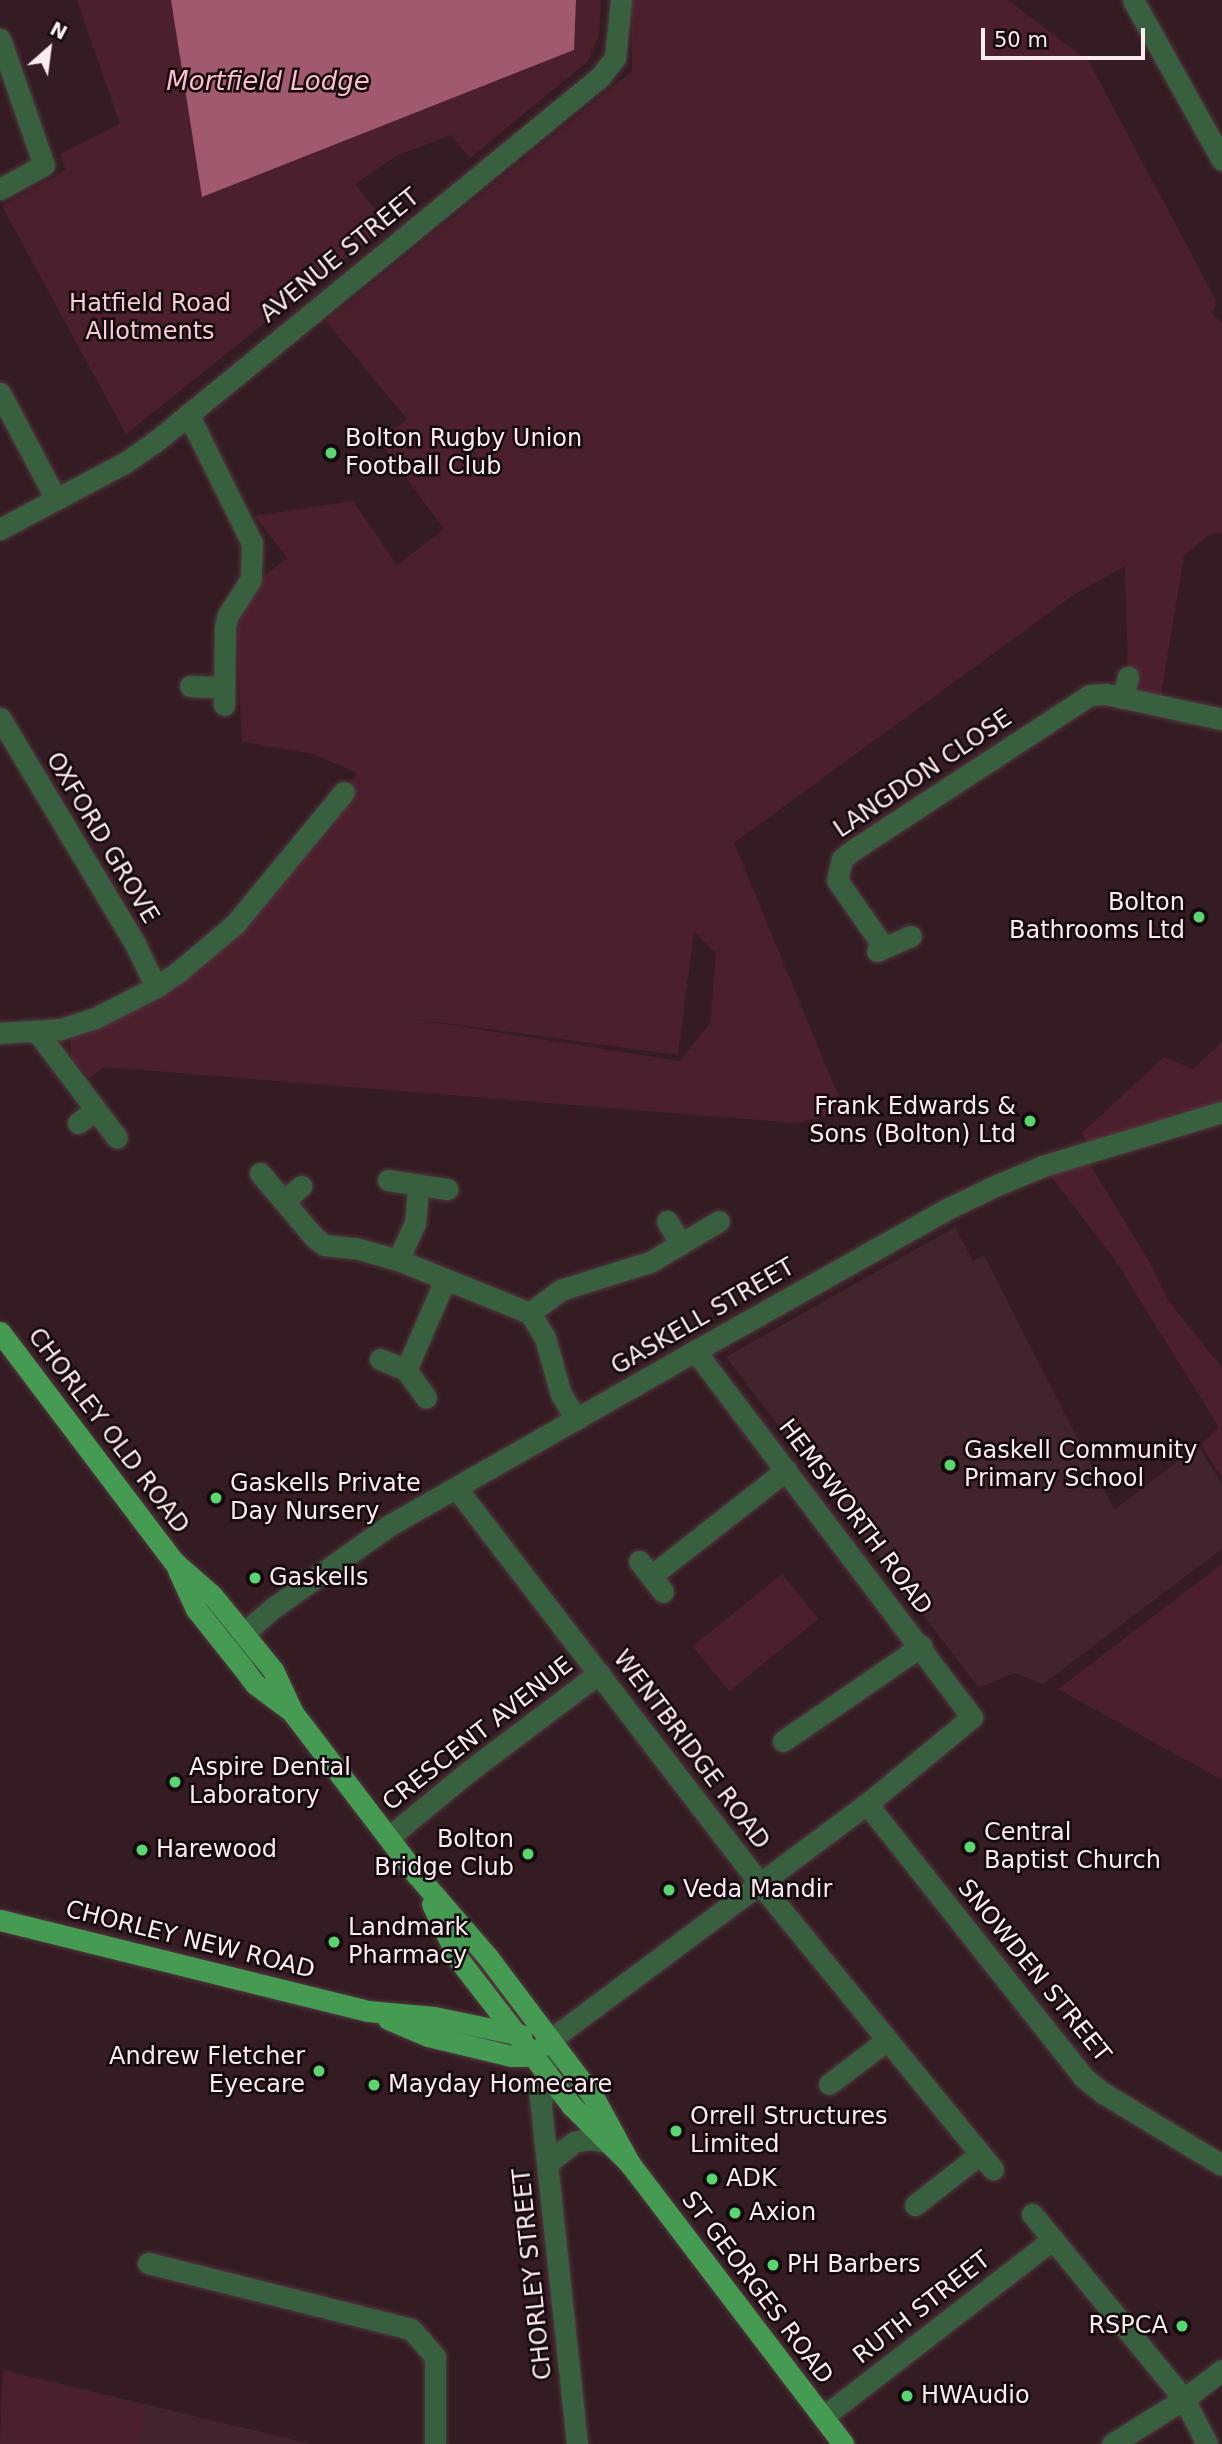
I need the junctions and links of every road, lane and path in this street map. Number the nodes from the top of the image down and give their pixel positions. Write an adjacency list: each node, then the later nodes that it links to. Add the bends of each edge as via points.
1 (621, 0): 7 (street, AVENUE STREET, via 615,58 600,77)
2 (1133, 0): 4 (street)
3 (0, 38): 5 (street, via 44,165)
4 (1222, 160)
5 (0, 189)
6 (0, 393): 8 (street)
7 (188, 414): 8 (street, AVENUE STREET, via 126,462); 11 (street, via 251,543 251,579 225,626 224,696)
8 (56, 499): 9 (street, AVENUE STREET)
9 (0, 530)
10 (1128, 677): 12 (street)
11 (190, 686)
12 (1133, 700): 14 (street, LANGDON CLOSE); 16 (street, LANGDON CLOSE, via 1098,694 1082,699 842,859 837,880 880,948)
13 (0, 718): 17 (street, OXFORD GROVE)
14 (1222, 719)
15 (344, 792): 17 (street, via 235,924)
16 (911, 936)
17 (156, 987): 19 (street, via 97,1017)
18 (0, 1033): 19 (street)
19 (38, 1033): 20 (street)
20 (95, 1110): 22 (street); 23 (street)
21 (1222, 1112): 37 (street, GASKELL STREET, via 1043,1166 997,1185)
22 (78, 1123)
23 (117, 1138)
24 (260, 1173): 29 (street)
25 (388, 1180): 26 (street)
26 (418, 1185): 28 (street); 33 (street, via 415,1223)
27 (301, 1186): 29 (street)
28 (447, 1189)
29 (284, 1201): 33 (street, via 324,1245)
30 (667, 1221): 32 (street)
31 (719, 1221): 32 (street)
32 (681, 1244): 35 (street, via 650,1262 561,1290)
33 (398, 1260): 34 (street)
34 (445, 1280): 35 (street); 39 (street)
35 (530, 1313): 41 (street, via 545,1338 561,1394)
36 (3, 1341): 44 (main road, CHORLEY OLD ROAD)
37 (695, 1351): 41 (street, GASKELL STREET); 42 (street, HEMSWORTH ROAD)
38 (380, 1359): 39 (street)
39 (406, 1370): 40 (street)
40 (426, 1398)
41 (576, 1419): 43 (street, GASKELL STREET)
42 (786, 1470): 45 (street); 48 (street, HEMSWORTH ROAD)
43 (457, 1489): 47 (street, GASKELL STREET, via 390,1525); 50 (street, WENTBRIDGE ROAD)
44 (174, 1562): 46 (main road, CHORLEY OLD ROAD); 47 (main road, CHORLEY OLD ROAD)
45 (651, 1576)
46 (197, 1609): 47 (street); 49 (main road, CHORLEY OLD ROAD)
47 (243, 1624): 49 (street, via 238,1650); 51 (main road, CHORLEY OLD ROAD, via 273,1670)
48 (921, 1646): 52 (street, via 798,1724); 53 (street, HEMSWORTH ROAD, via 972,1717)
49 (243, 1668): 51 (main road, CHORLEY OLD ROAD, via 255,1684)
50 (600, 1673): 54 (street, CRESCENT AVENUE); 56 (street, WENTBRIDGE ROAD)
51 (293, 1713): 54 (main road, CHORLEY OLD ROAD)
52 (783, 1741)
53 (867, 1804): 56 (street); 69 (street, SNOWDEN STREET, via 1083,2077)
54 (389, 1837): 55 (main road, CHORLEY OLD ROAD)
55 (417, 1875): 59 (main road, CHORLEY OLD ROAD, via 459,1960); 60 (main road, CHORLEY OLD ROAD, via 487,1956)
56 (761, 1885): 60 (street); 61 (street, WENTBRIDGE ROAD)
57 (0, 1920): 58 (main road, CHORLEY NEW ROAD)
58 (368, 2011): 59 (main road, CHORLEY NEW ROAD, via 434,2017); 62 (main road, CHORLEY NEW ROAD, via 428,2036 512,2056)
59 (516, 2034): 60 (main road, CHORLEY NEW ROAD); 62 (main road, CHORLEY OLD ROAD)
60 (550, 2040): 62 (main road); 63 (street, CHORLEY STREET); 68 (main road, ST GEORGES ROAD, via 594,2098)
61 (887, 2040): 64 (street); 70 (street, WENTBRIDGE ROAD, via 986,2162)
62 (532, 2054): 63 (main road, ST GEORGES ROAD); 65 (street, CHORLEY STREET)
63 (546, 2071): 65 (street, CHORLEY STREET); 66 (main road, ST GEORGES ROAD)
64 (829, 2084)
65 (542, 2099): 67 (street, CHORLEY STREET)
66 (607, 2142): 67 (street, via 574,2142); 68 (main road, ST GEORGES ROAD)
67 (548, 2163): 78 (street, CHORLEY STREET)
68 (630, 2164): 76 (main road, ST GEORGES ROAD)
69 (1222, 2165)
70 (915, 2205)
71 (1032, 2214): 72 (street)
72 (1053, 2239): 75 (street); 76 (street, RUTH STREET)
73 (148, 2263): 77 (street, via 411,2329 435,2357)
74 (1222, 2370): 75 (street)
75 (1184, 2399): 80 (street); 81 (street)
76 (823, 2417): 79 (main road, ST GEORGES ROAD)
77 (435, 2444)
78 (577, 2444)
79 (843, 2444)
80 (1112, 2444)
81 (1207, 2444)

